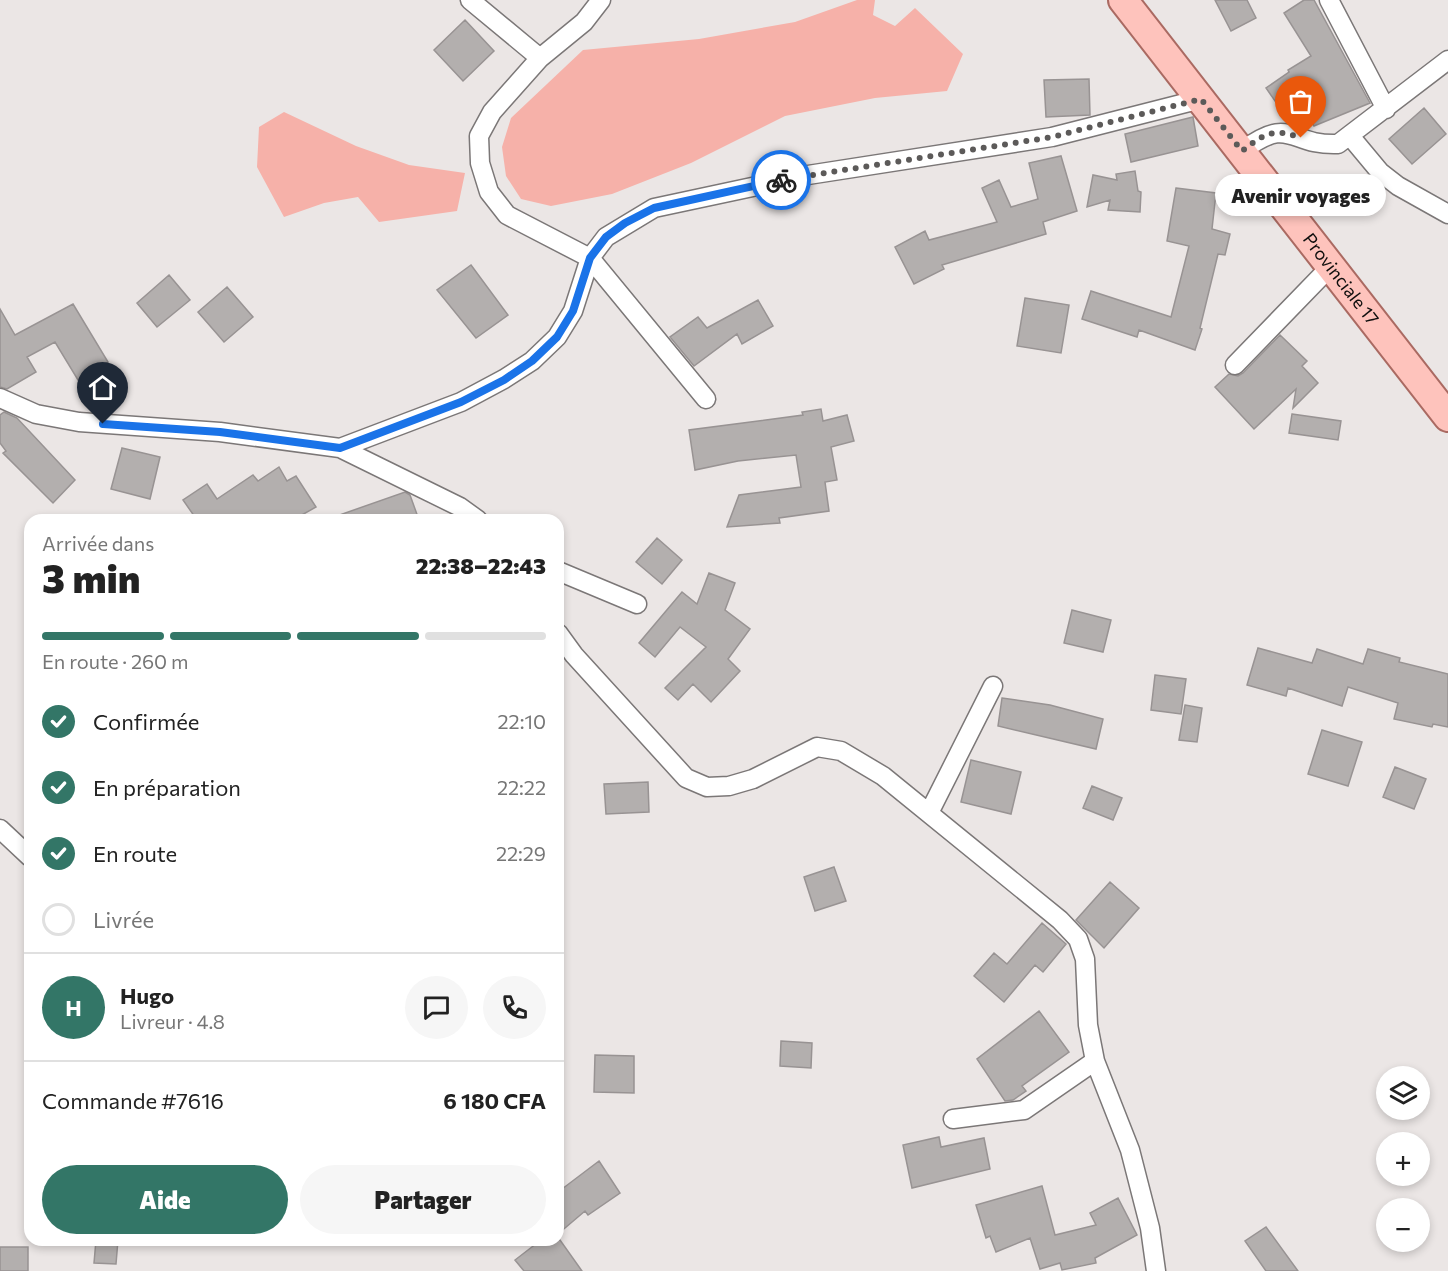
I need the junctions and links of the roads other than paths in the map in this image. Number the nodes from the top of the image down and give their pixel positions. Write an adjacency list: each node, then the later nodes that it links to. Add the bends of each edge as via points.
1 (470, 0): 5 (street)
2 (602, 0): 5 (street, via 584,22)
3 (1123, 0): 7 (main road, Provinciale 17)
4 (1329, 0): 8 (street)
5 (540, 58): 12 (street, via 492,112 479,136 480,163 489,192 507,215)
6 (1448, 60): 8 (street)
7 (1201, 99): 10 (main road, Provinciale 17); 12 (street, via 1052,137 808,175 654,208 606,237)
8 (1386, 109): 9 (street)
9 (1350, 136): 10 (street, via 1338,144 1319,145 1285,132 1274,132 1261,136); 11 (street, via 1380,172)
10 (1242, 151): 13 (main road, Provinciale 17)
11 (1448, 214)
12 (590, 258): 16 (street); 18 (street, via 573,311 557,337 532,361 461,402)
13 (1331, 266): 14 (street); 17 (main road, Provinciale 17)
14 (1235, 365)
15 (0, 399): 18 (street, via 36,414 79,423 220,432)
16 (706, 399)
17 (1448, 417)
18 (340, 448): 19 (street)
19 (470, 514)
20 (564, 574): 21 (street)
21 (637, 604)
22 (564, 641): 24 (street, via 686,778 707,787 729,786 753,779 817,747 841,750 883,776)
23 (993, 686): 24 (street)
24 (929, 813): 27 (street, via 1078,939 1085,959 1088,1025)
25 (0, 829): 26 (street)
26 (24, 851)
27 (1095, 1060): 28 (street, via 1024,1110); 29 (street, via 1130,1150 1150,1228)
28 (953, 1119)
29 (1156, 1271)

